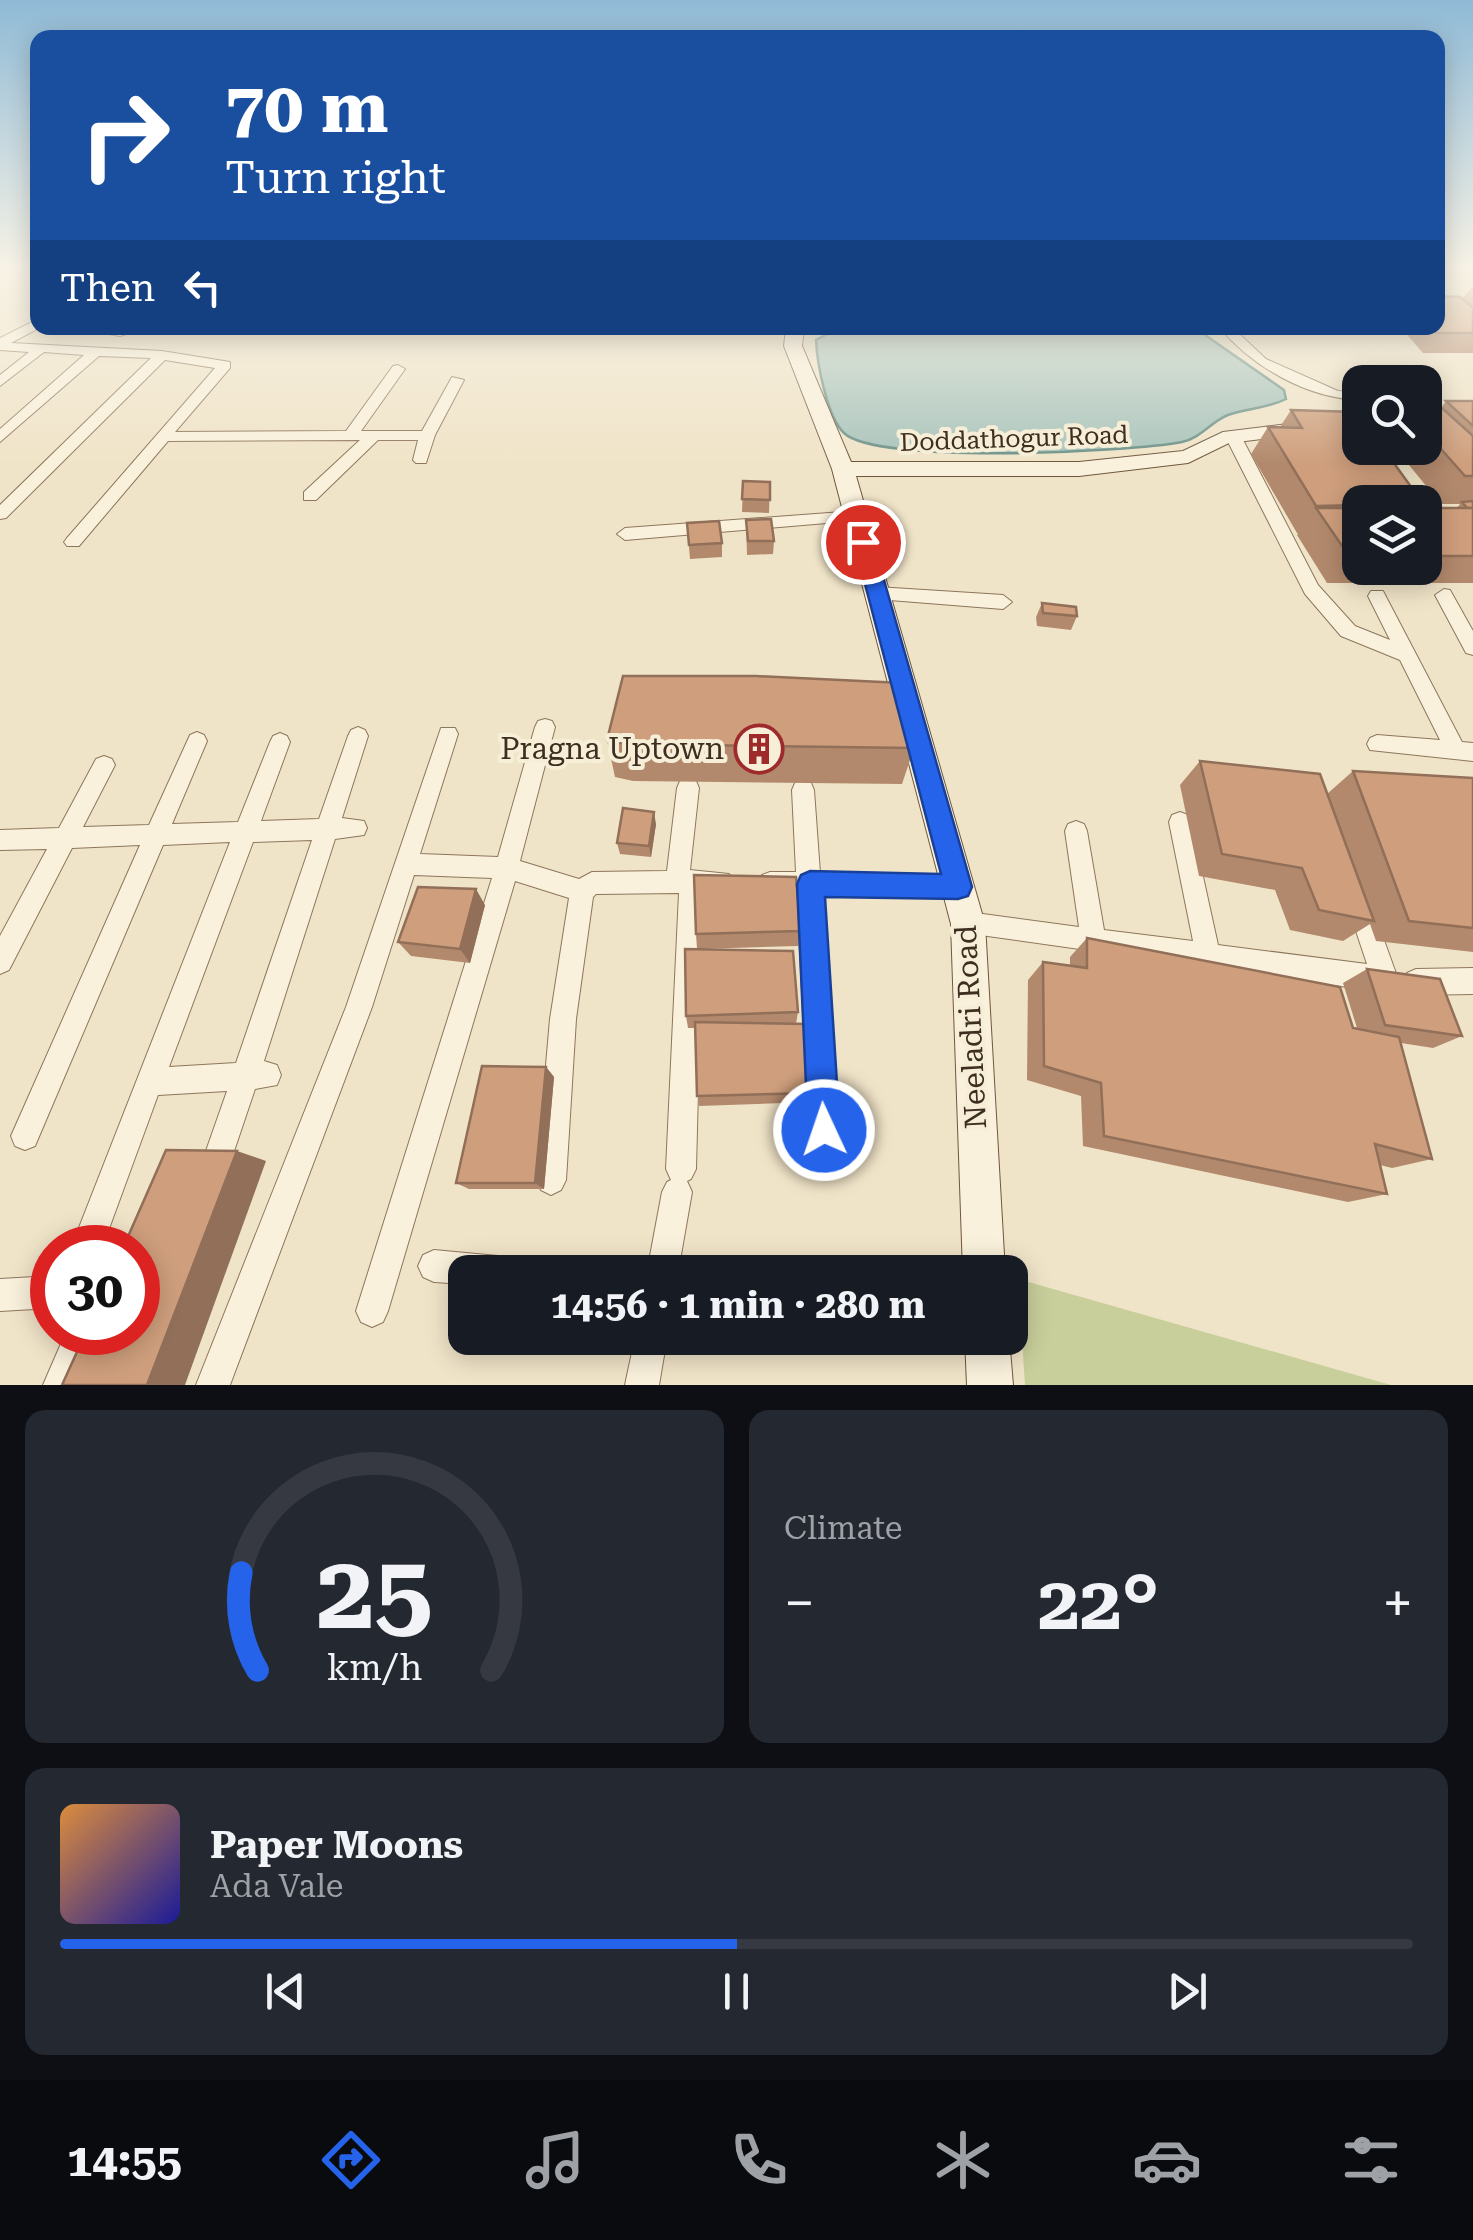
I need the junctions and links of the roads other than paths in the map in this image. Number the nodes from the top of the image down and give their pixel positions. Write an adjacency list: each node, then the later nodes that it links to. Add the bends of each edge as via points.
1 (795, 335): 19 (street, Neeladri Road)
2 (1233, 335): 10 (street, via 1261,362)
3 (0, 344): 4 (street)
4 (42, 348): 5 (street); 9 (street)
5 (97, 350): 6 (street); 15 (street)
6 (162, 355): 16 (street, via 225,364); 21 (street)
7 (398, 369): 12 (street)
8 (457, 380): 13 (street)
9 (0, 382)
10 (1342, 395)
11 (1342, 427): 14 (street, Doddathogur Road)
12 (349, 436): 16 (street); 17 (street)
13 (428, 436): 17 (street); 18 (street)
14 (1233, 436): 19 (street, Doddathogur Road, via 1188,457 1079,469); 30 (street, via 1311,589 1348,631)
15 (0, 437)
16 (164, 437): 24 (street)
17 (372, 437): 20 (street)
18 (421, 460)
19 (843, 469): 22 (street, Neeladri Road)
20 (310, 496)
21 (0, 514)
22 (856, 516): 23 (street); 25 (street, Neeladri Road)
23 (625, 534)
24 (73, 542)
25 (878, 593): 28 (street); 54 (street, Neeladri Road)
26 (1444, 595): 29 (street)
27 (1378, 596): 30 (street)
28 (1004, 602)
29 (1473, 648)
30 (1407, 654): 37 (street)
31 (544, 727): 50 (street)
32 (448, 734): 49 (street)
33 (358, 736): 43 (street)
34 (198, 741): 46 (street)
35 (280, 742): 45 (street)
36 (1378, 744): 37 (street)
37 (1464, 751)
38 (104, 766): 47 (street)
39 (688, 788): 51 (street)
40 (803, 790): 52 (street)
41 (1180, 822): 58 (street)
42 (356, 828): 43 (street)
43 (328, 830): 45 (street); 62 (street)
44 (1076, 831): 57 (street)
45 (245, 832): 46 (street); 63 (street)
46 (156, 835): 47 (street); 64 (street)
47 (62, 837): 48 (street); 59 (street)
48 (0, 840)
49 (405, 864): 50 (street); 80 (street, via 358,1007)
50 (507, 868): 55 (street); 75 (street)
51 (684, 882): 52 (street); 55 (street, via 592,883); 69 (street, via 679,1180)
52 (810, 884): 54 (street); 66 (street)
53 (1352, 886): 60 (street)
54 (958, 887): 56 (street, Neeladri Road)
55 (582, 890): 67 (street, via 563,1019)
56 (968, 924): 57 (street); 70 (street, Neeladri Road)
57 (1093, 938): 58 (street)
58 (1208, 954): 60 (street)
59 (0, 962)
60 (1385, 979): 61 (street)
61 (1472, 985)
62 (258, 1076): 63 (street); 65 (street)
63 (149, 1082): 68 (street)
64 (25, 1136)
65 (216, 1166)
66 (826, 1166)
67 (551, 1180)
68 (95, 1225)
69 (665, 1255)
70 (983, 1255)
71 (434, 1266): 72 (street)
72 (448, 1267)
73 (30, 1293): 74 (street)
74 (0, 1294)
75 (372, 1311)
76 (73, 1355): 79 (street)
77 (648, 1355): 81 (street)
78 (989, 1355): 82 (street)
79 (60, 1385)
80 (213, 1385)
81 (642, 1385)
82 (990, 1385)

